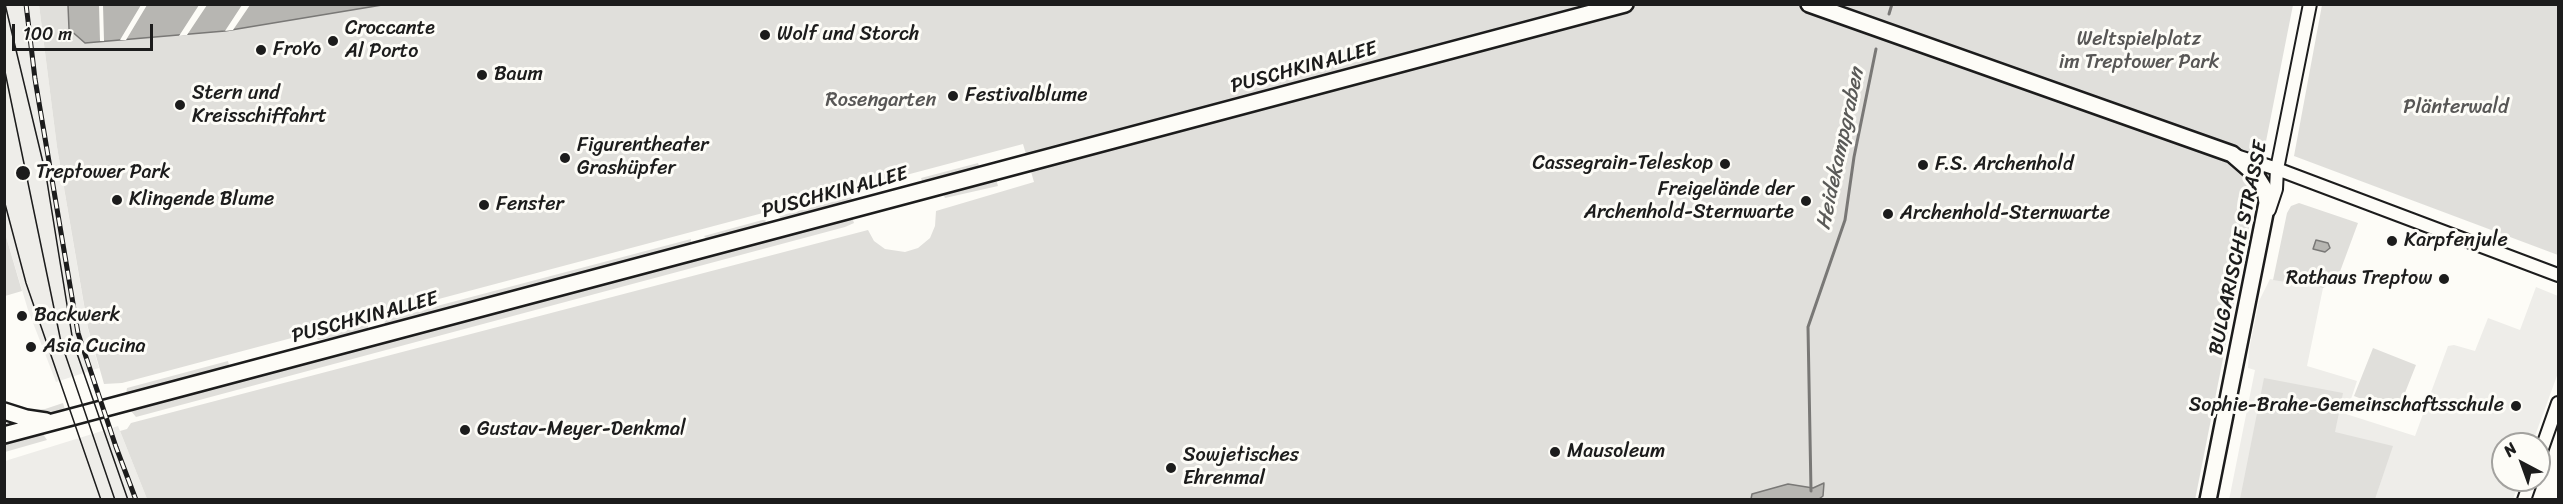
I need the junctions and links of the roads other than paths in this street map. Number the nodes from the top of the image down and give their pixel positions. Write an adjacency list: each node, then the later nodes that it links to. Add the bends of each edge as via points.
1 (1625, 4): 10 (main road, PUSCHKINALLEE)
2 (1809, 4): 4 (main road)
3 (2310, 4): 5 (street, BULGARISCHE STRASSE)
4 (2232, 154): 5 (street); 6 (main road, via 2260,180 2266,198)
5 (2277, 169): 6 (street, BULGARISCHE STRASSE, via 2276,189); 7 (street)
6 (2264, 222): 13 (main road, BULGARISCHE STRASSE)
7 (2559, 275)
8 (2559, 403): 11 (street)
9 (4, 411): 10 (main road, PUSCHKINALLEE)
10 (55, 422): 12 (main road, PUSCHKINALLEE)
11 (2548, 432)
12 (4, 435)
13 (2208, 500)

